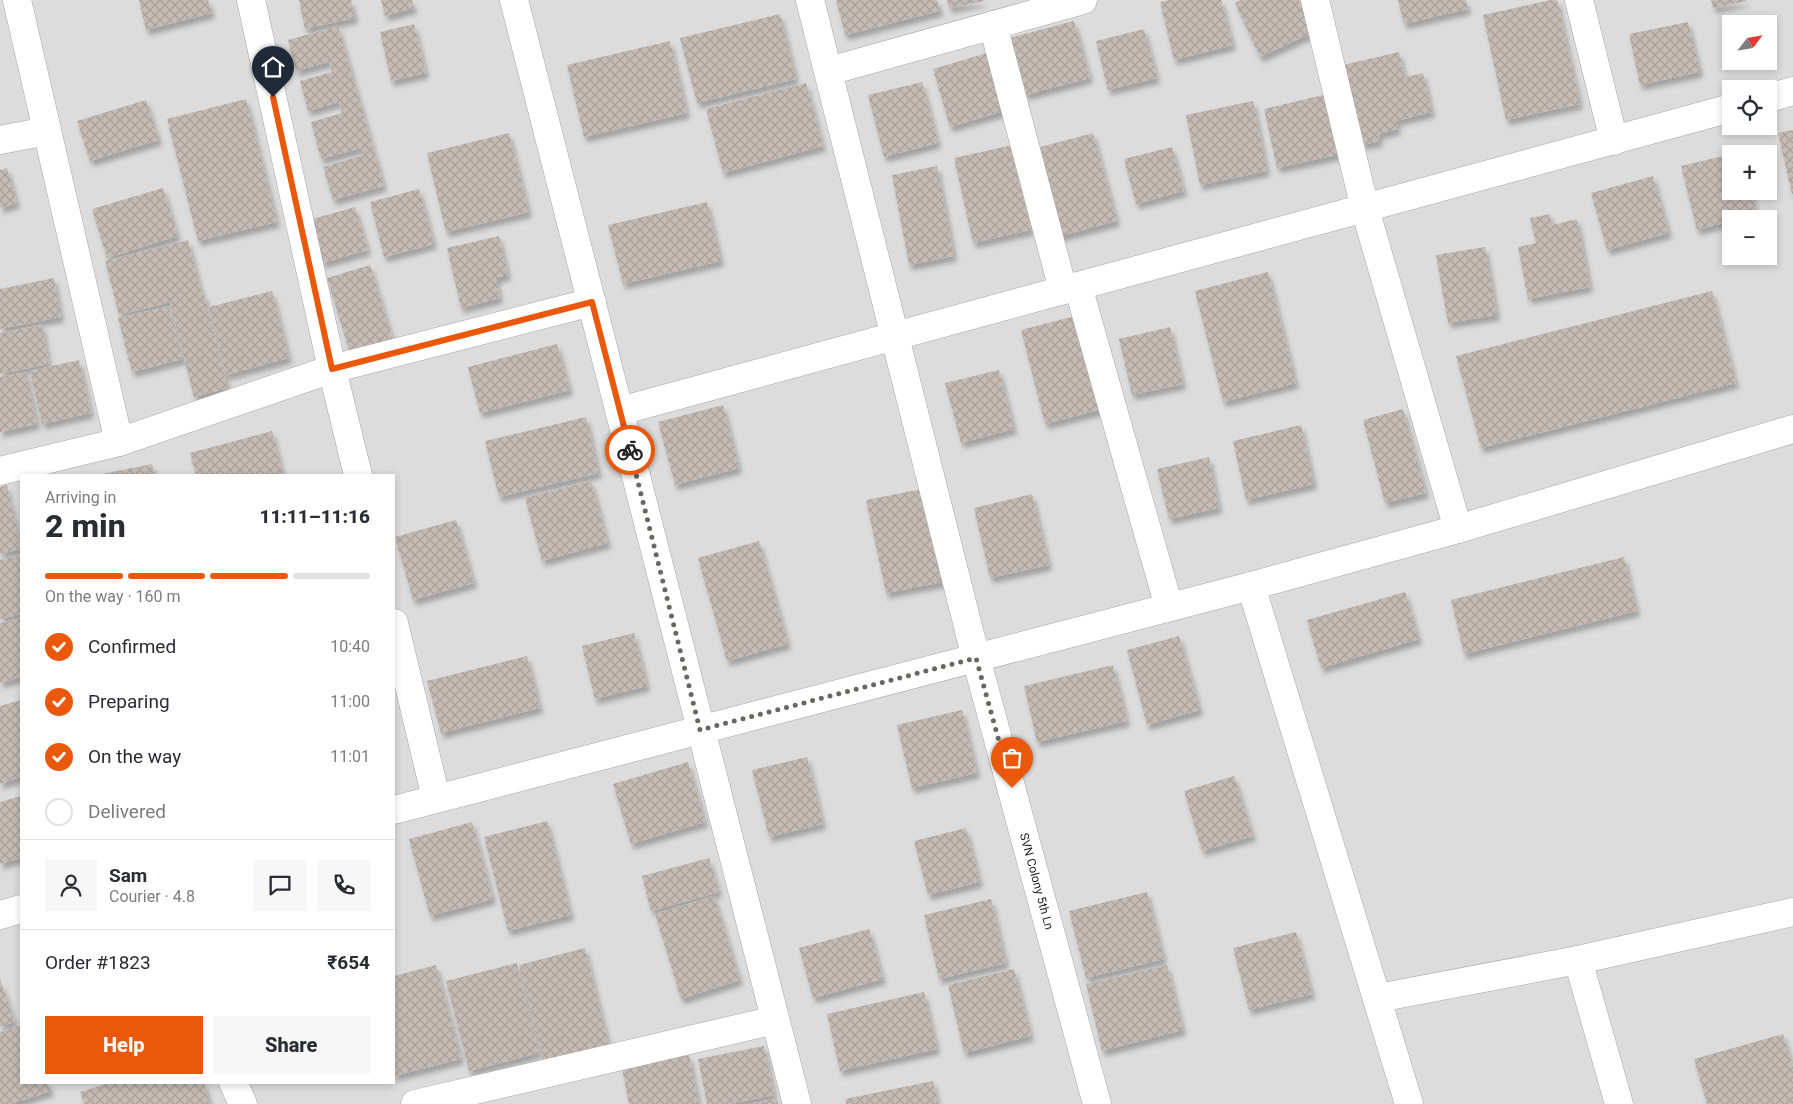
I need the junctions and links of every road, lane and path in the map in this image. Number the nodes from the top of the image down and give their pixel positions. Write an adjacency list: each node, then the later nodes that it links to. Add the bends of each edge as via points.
1 (17, 0): 13 (street)
2 (252, 0): 20 (street)
3 (514, 0): 18 (street)
4 (810, 0): 9 (street, SVN Colony 5th Ln)
5 (1315, 0): 16 (street)
6 (1579, 0): 15 (street)
7 (1079, 1): 8 (street)
8 (993, 25): 9 (street); 17 (street)
9 (829, 71): 19 (street, SVN Colony 5th Ln)
10 (1793, 91): 11 (street)
11 (1777, 96)
12 (1722, 111): 15 (street)
13 (47, 130): 14 (street); 23 (street)
14 (0, 140)
15 (1614, 141): 16 (street)
16 (1364, 209): 17 (street); 27 (street)
17 (1071, 288): 19 (street); 29 (street)
18 (592, 302): 20 (street); 21 (street)
19 (896, 334): 21 (street); 31 (street, SVN Colony 5th Ln)
20 (332, 369): 23 (street); 26 (street)
21 (620, 411): 32 (street)
22 (1793, 429): 27 (street)
23 (120, 442): 24 (street)
24 (32, 469): 25 (street)
25 (0, 471)
26 (358, 474)
27 (1458, 529): 28 (street)
28 (1250, 586): 29 (street); 39 (street)
29 (1169, 607): 31 (street)
30 (395, 627): 33 (street)
31 (976, 658): 32 (street); 45 (street, SVN Colony 5th Ln)
32 (700, 730): 33 (street); 40 (street)
33 (436, 798): 34 (street)
34 (395, 810)
35 (20, 910): 37 (street)
36 (1793, 912): 38 (street)
37 (0, 915)
38 (1578, 960): 39 (street); 47 (street)
39 (1378, 998): 46 (street)
40 (775, 1020): 43 (street); 44 (street)
41 (234, 1084): 42 (street)
42 (243, 1104)
43 (415, 1104)
44 (797, 1104)
45 (1097, 1104)
46 (1409, 1104)
47 (1619, 1104)

